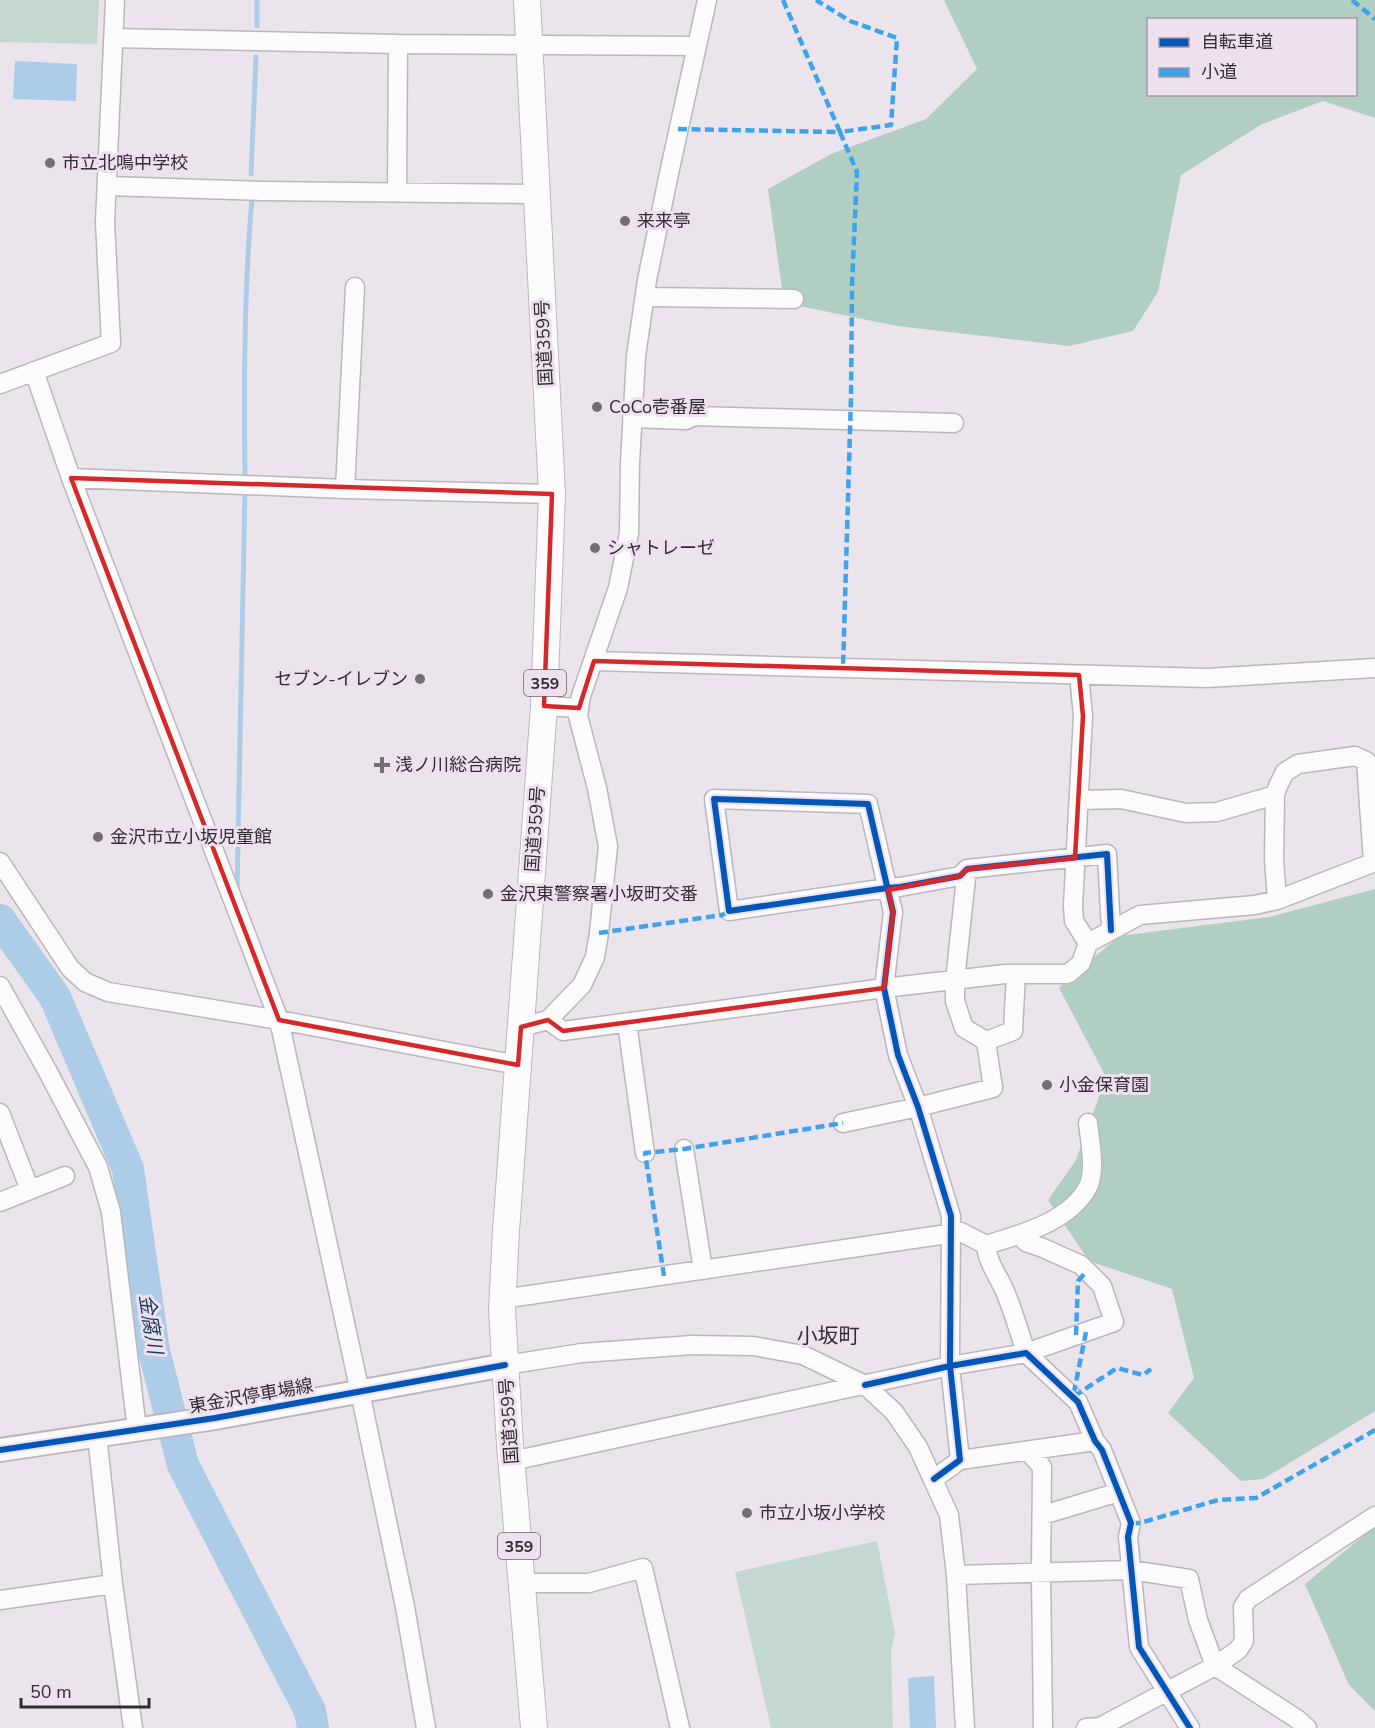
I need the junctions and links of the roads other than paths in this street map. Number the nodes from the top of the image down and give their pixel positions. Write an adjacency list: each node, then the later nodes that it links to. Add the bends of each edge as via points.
1 (115, 0): 4 (street)
2 (527, 0): 6 (highway, 国道359号 / 359)
3 (707, 0): 7 (street)
4 (114, 38): 5 (street); 8 (street)
5 (398, 44): 6 (street); 9 (street)
6 (529, 44): 7 (street); 10 (highway, 国道359号 / 359)
7 (698, 45): 12 (street)
8 (108, 186): 9 (street); 14 (street, via 105,222 111,343)
9 (397, 191): 10 (street)
10 (536, 194): 20 (highway, 国道359号 / 359)
11 (355, 287): 19 (street)
12 (645, 297): 13 (street); 16 (street)
13 (794, 298)
14 (34, 371): 15 (street); 18 (street)
15 (0, 384)
16 (632, 418): 17 (street); 21 (street, via 629,533 618,588)
17 (954, 423)
18 (71, 478): 19 (street); 40 (street)
19 (345, 489): 20 (street)
20 (552, 494): 24 (highway, 国道359号 / 359)
21 (594, 661): 23 (street); 25 (street)
22 (1375, 668): 23 (street, via 1207,678)
23 (1079, 675): 27 (street, via 1083,716)
24 (544, 706): 25 (street); 43 (highway, 国道359号 / 359)
25 (579, 708): 41 (street, via 608,846 600,933 595,957 582,985)
26 (1275, 795): 27 (street, via 1217,812 1196,813 1121,799); 30 (street, via 1285,772 1298,764 1355,756 1366,761); 33 (street)
27 (1078, 800): 28 (street)
28 (1075, 858): 31 (street); 34 (street, via 1107,855); 35 (street, via 1074,921)
29 (0, 862): 40 (street, via 70,968 85,982 108,992)
30 (1374, 862): 33 (street)
31 (968, 869): 32 (street, via 960,876); 37 (street)
32 (887, 888): 32 (street, via 729,910 714,799 868,804); 39 (street, via 893,912)
33 (1277, 900): 34 (street, via 1140,915)
34 (1111, 930): 35 (street)
35 (1088, 943): 36 (street, via 1081,963 1068,974)
36 (1016, 974): 37 (street); 44 (street, via 1013,1031)
37 (955, 980): 39 (street); 44 (street, via 955,1001 964,1028)
38 (0, 986): 65 (street, via 98,1167 111,1212)
39 (884, 988): 42 (street); 46 (street, via 898,1055)
40 (279, 1020): 45 (street); 64 (street)
41 (548, 1020): 42 (street, via 563,1031); 43 (street)
42 (627, 1023): 51 (street)
43 (521, 1028): 45 (highway, 国道359号 / 359)
44 (986, 1041): 46 (street, via 993,1088)
45 (518, 1065): 59 (highway, 国道359号 / 359)
46 (918, 1107): 48 (street); 55 (street, via 951,1216)
47 (0, 1113): 53 (street)
48 (843, 1123)
49 (1088, 1123): 56 (street, via 1093,1160 1089,1186 1071,1209)
50 (684, 1149): 58 (street)
51 (645, 1153)
52 (66, 1176): 53 (street)
53 (30, 1190): 54 (street)
54 (0, 1202)
55 (952, 1234): 57 (street, via 961,1232); 58 (street); 62 (street)
56 (1020, 1235): 57 (street); 60 (street, via 1026,1242 1081,1265 1102,1286 1114,1322)
57 (986, 1245): 60 (street)
58 (704, 1270): 59 (street)
59 (502, 1299): 61 (highway, 国道359号 / 359)
60 (1026, 1353): 62 (street); 67 (street, via 1078,1402)
61 (505, 1365): 63 (street, via 593,1352 753,1346 803,1355); 64 (main road, 東金沢停車場線); 71 (highway, 国道359号 / 359)
62 (950, 1366): 63 (street); 70 (street)
63 (865, 1385): 71 (street); 72 (street, via 894,1412)
64 (360, 1392): 65 (main road, 東金沢停車場線); 85 (street)
65 (142, 1429): 66 (main road, 東金沢停車場線)
66 (97, 1435): 68 (main road, 東金沢停車場線); 80 (street)
67 (1095, 1441): 69 (street); 73 (street)
68 (0, 1450)
69 (1028, 1451): 70 (street); 74 (street, via 1042,1467)
70 (960, 1460): 72 (street)
71 (512, 1461): 79 (highway, 国道359号 / 359)
72 (933, 1479): 78 (street, via 949,1515)
73 (1119, 1492): 74 (street); 76 (street, via 1131,1523)
74 (1043, 1515): 77 (street)
75 (1375, 1516): 82 (street, via 1248,1599 1243,1608 1244,1641)
76 (1131, 1570): 77 (street); 82 (street, via 1189,1579 1198,1620); 83 (street, via 1139,1647)
77 (1041, 1573): 78 (street); 89 (street)
78 (956, 1575): 88 (street)
79 (522, 1583): 86 (highway, 国道359号 / 359); 87 (street, via 589,1584 643,1568)
80 (113, 1584): 81 (street); 84 (street)
81 (0, 1600)
82 (1215, 1666): 83 (street); 92 (street)
83 (1167, 1692): 90 (street, via 1100,1727); 91 (street)
84 (133, 1728)
85 (426, 1728)
86 (534, 1728)
87 (680, 1728)
88 (965, 1728)
89 (1044, 1728)
90 (1086, 1728)
91 (1190, 1728)
92 (1307, 1728)

